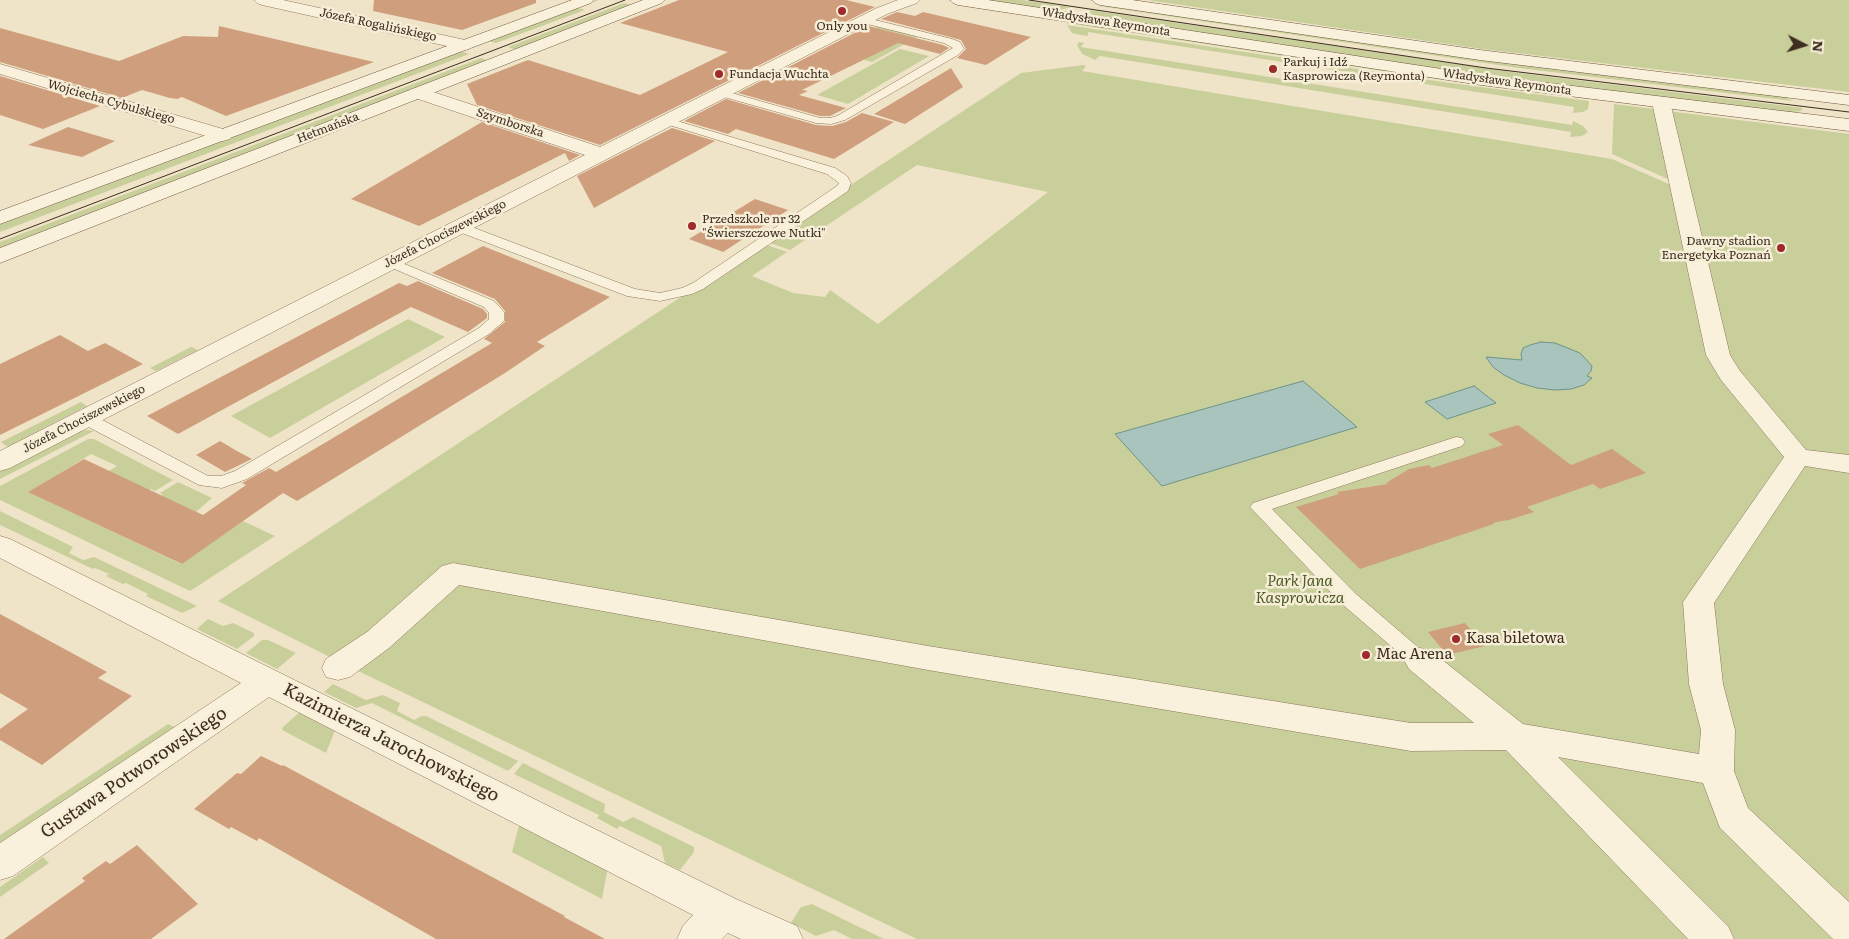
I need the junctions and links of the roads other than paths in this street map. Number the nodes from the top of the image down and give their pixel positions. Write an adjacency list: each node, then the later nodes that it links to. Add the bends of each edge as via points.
1 (262, 0): 11 (street, Józefa Rogalińskiego)
2 (586, 0): 11 (street)
3 (657, 0): 12 (street, Hetmańska)
4 (912, 0): 8 (street, Józefa Chociszewskiego)
5 (958, 0): 9 (street, Władysława Reymonta)
6 (1085, 0): 9 (street, via 1087,4 1081,10)
7 (1100, 0): 16 (street, Władysława Reymonta, via 1480,55)
8 (892, 3): 10 (street, Józefa Chociszewskiego)
9 (1067, 16): 18 (street, Władysława Reymonta, via 1441,74)
10 (863, 20): 15 (street, Józefa Chociszewskiego); 15 (lane, via 948,40 959,49 831,121 820,121)
11 (465, 45): 12 (street, Józefa Rogalińskiego); 22 (street)
12 (510, 57): 14 (street, Hetmańska)
13 (0, 69): 22 (street, Wojciecha Cybulskiego)
14 (418, 93): 23 (street, Szymborska); 26 (street, Hetmańska)
15 (721, 93): 20 (street, Józefa Chociszewskiego)
16 (1790, 93): 17 (street, Władysława Reymonta); 19 (street, via 1806,100 1814,108 1812,115)
17 (1849, 100)
18 (1661, 102): 19 (street, Władysława Reymonta); 30 (street, via 1718,355 1730,375)
19 (1801, 119): 21 (street, Władysława Reymonta)
20 (667, 121): 23 (street, Józefa Chociszewskiego); 25 (lane, via 831,171 843,179 844,188 698,286 687,292 660,297 632,293)
21 (1849, 125)
22 (223, 135): 24 (street)
23 (601, 154): 25 (street, Józefa Chociszewskiego)
24 (0, 218)
25 (459, 227): 27 (street, Józefa Chociszewskiego)
26 (0, 256)
27 (390, 262): 28 (street, Józefa Chociszewskiego); 28 (lane, via 489,304 497,312 496,321 241,475 222,482 205,481)
28 (85, 418): 31 (street, Józefa Chociszewskiego)
29 (1456, 442): 34 (lane, via 1259,507 1349,599)
30 (1798, 457): 32 (street); 38 (street, via 1698,602 1706,684 1718,730)
31 (0, 462)
32 (1849, 464)
33 (0, 546): 36 (street, Kazimierza Jarochowskiego)
34 (1420, 660): 37 (street)
35 (338, 668): 37 (street, via 378,640 452,573 928,658 1411,737)
36 (268, 681): 39 (street, Gustawa Potworowskiego); 40 (street, Kazimierza Jarochowskiego)
37 (1514, 736): 38 (street); 44 (street)
38 (1716, 771): 41 (street, via 1733,817)
39 (0, 864)
40 (722, 911): 42 (street); 43 (street, Kazimierza Jarochowskiego)
41 (1849, 928)
42 (697, 939)
43 (783, 939)
44 (1714, 939)

